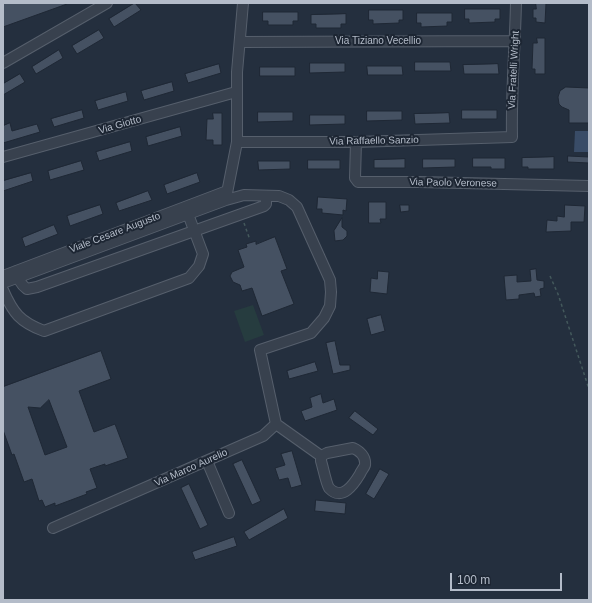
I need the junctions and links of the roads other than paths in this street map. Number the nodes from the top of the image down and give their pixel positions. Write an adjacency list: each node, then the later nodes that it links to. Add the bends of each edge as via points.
1 (108, 3): 6 (street)
2 (243, 3): 5 (street)
3 (516, 3): 4 (street, Via Fratelli Wright)
4 (515, 41): 5 (street, Via Tiziano Vecellio); 8 (street, Via Fratelli Wright)
5 (241, 42): 7 (street)
6 (3, 63)
7 (236, 92): 9 (street); 11 (street, Via Giotto)
8 (512, 137): 10 (street, Via Raffaello Sanzio)
9 (237, 142): 10 (street, Via Raffaello Sanzio); 13 (street)
10 (356, 142): 12 (street, Via Paolo Veronese, via 355,178 358,182)
11 (3, 157)
12 (589, 186)
13 (226, 196): 14 (street); 15 (street, Viale Cesare Augusto); 17 (street, Viale Cesare Augusto)
14 (266, 196): 16 (street, via 264,206); 21 (street, via 286,198 297,207 328,273 331,292 328,312 311,333 260,350)
15 (188, 214): 16 (street); 17 (street, Viale Cesare Augusto)
16 (194, 232): 17 (street, via 37,287 27,289 22,286); 20 (street, via 203,254 199,266 189,278 44,331 32,326 11,308)
17 (17, 274): 18 (street, Viale Cesare Augusto); 19 (street, Viale Cesare Augusto)
18 (3, 276)
19 (3, 283)
20 (3, 290)
21 (276, 424): 22 (street); 23 (street, Via Marco Aurelio, via 263,436)
22 (321, 456): 22 (street, via 353,448 360,452 365,466 347,491 336,492 329,487)
23 (207, 461): 24 (street); 25 (street, Via Marco Aurelio)
24 (229, 513)
25 (53, 528)

